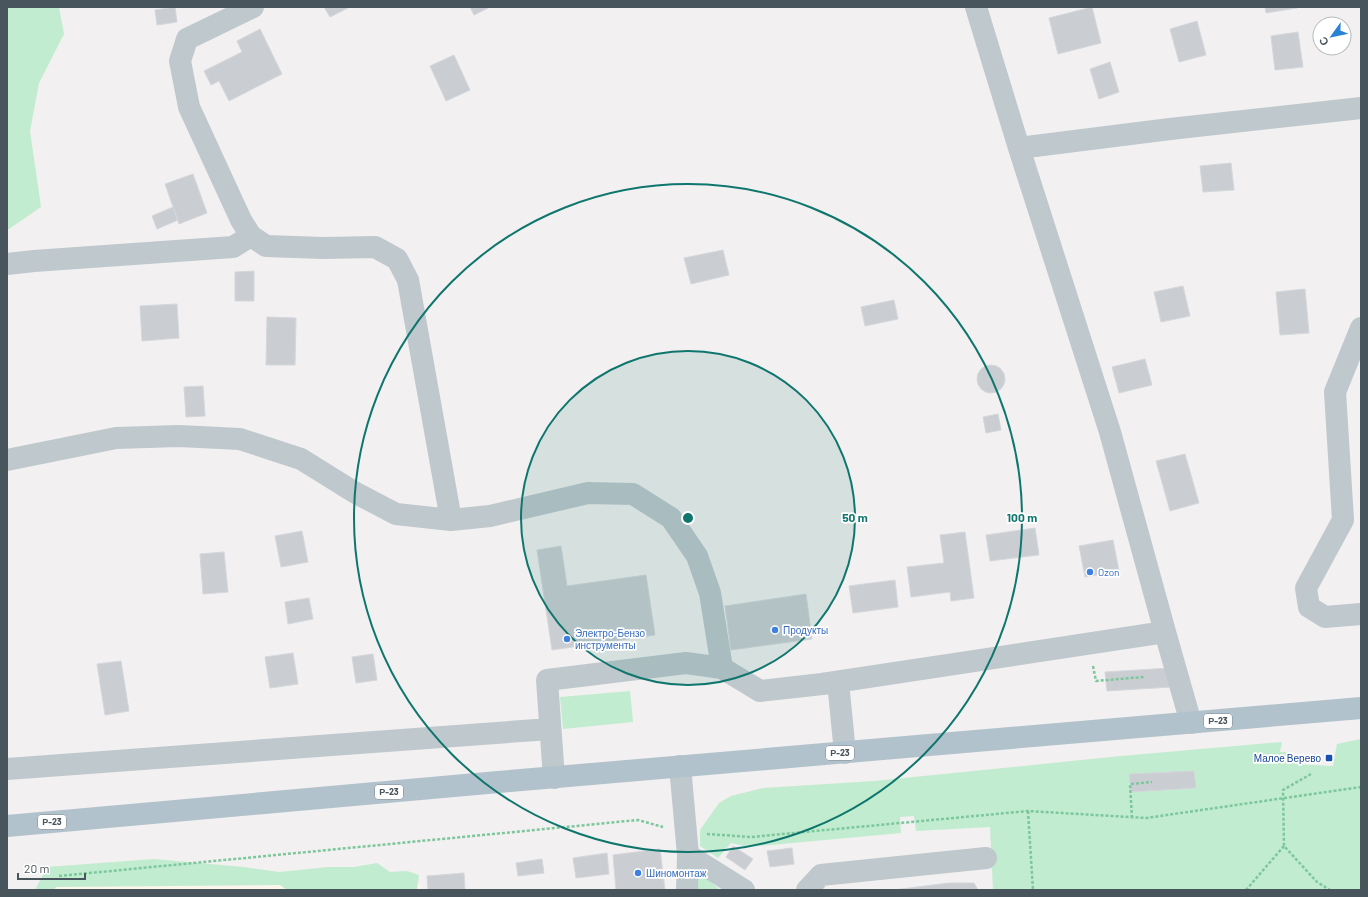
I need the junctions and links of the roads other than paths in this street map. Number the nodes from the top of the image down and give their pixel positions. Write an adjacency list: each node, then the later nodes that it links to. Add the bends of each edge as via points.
1 (253, 7): 5 (street, via 187,39 180,61 189,107 241,220)
2 (976, 7): 4 (street)
3 (1361, 112): 4 (street, via 1170,129)
4 (1019, 148): 11 (street, via 1110,432)
5 (251, 236): 6 (street, via 233,247); 9 (street, via 266,246 375,247 397,259 408,280)
6 (7, 264)
7 (1361, 328): 10 (street, via 1335,392 1343,520 1306,588 1309,607 1325,617)
8 (7, 460): 9 (street, via 116,438 179,436 240,439 301,459 354,492 396,514)
9 (450, 520): 12 (street, via 490,516 588,493 634,494 672,518 697,556 710,593)
10 (1361, 614)
11 (1164, 632): 13 (street); 15 (street)
12 (722, 668): 13 (street, via 760,691); 16 (street, via 686,663 546,680)
13 (838, 682): 17 (street)
14 (1361, 708): 15 (main road, Р-23)
15 (1191, 724): 17 (main road, Р-23)
16 (550, 729): 19 (street); 20 (street)
17 (845, 753): 18 (main road, Р-23)
18 (680, 766): 20 (main road, Р-23); 22 (street)
19 (7, 769)
20 (554, 778): 21 (main road, Р-23)
21 (7, 826)
22 (688, 855): 24 (street); 25 (street)
23 (986, 858): 26 (street, via 821,875)
24 (687, 890)
25 (744, 890)
26 (807, 890)

